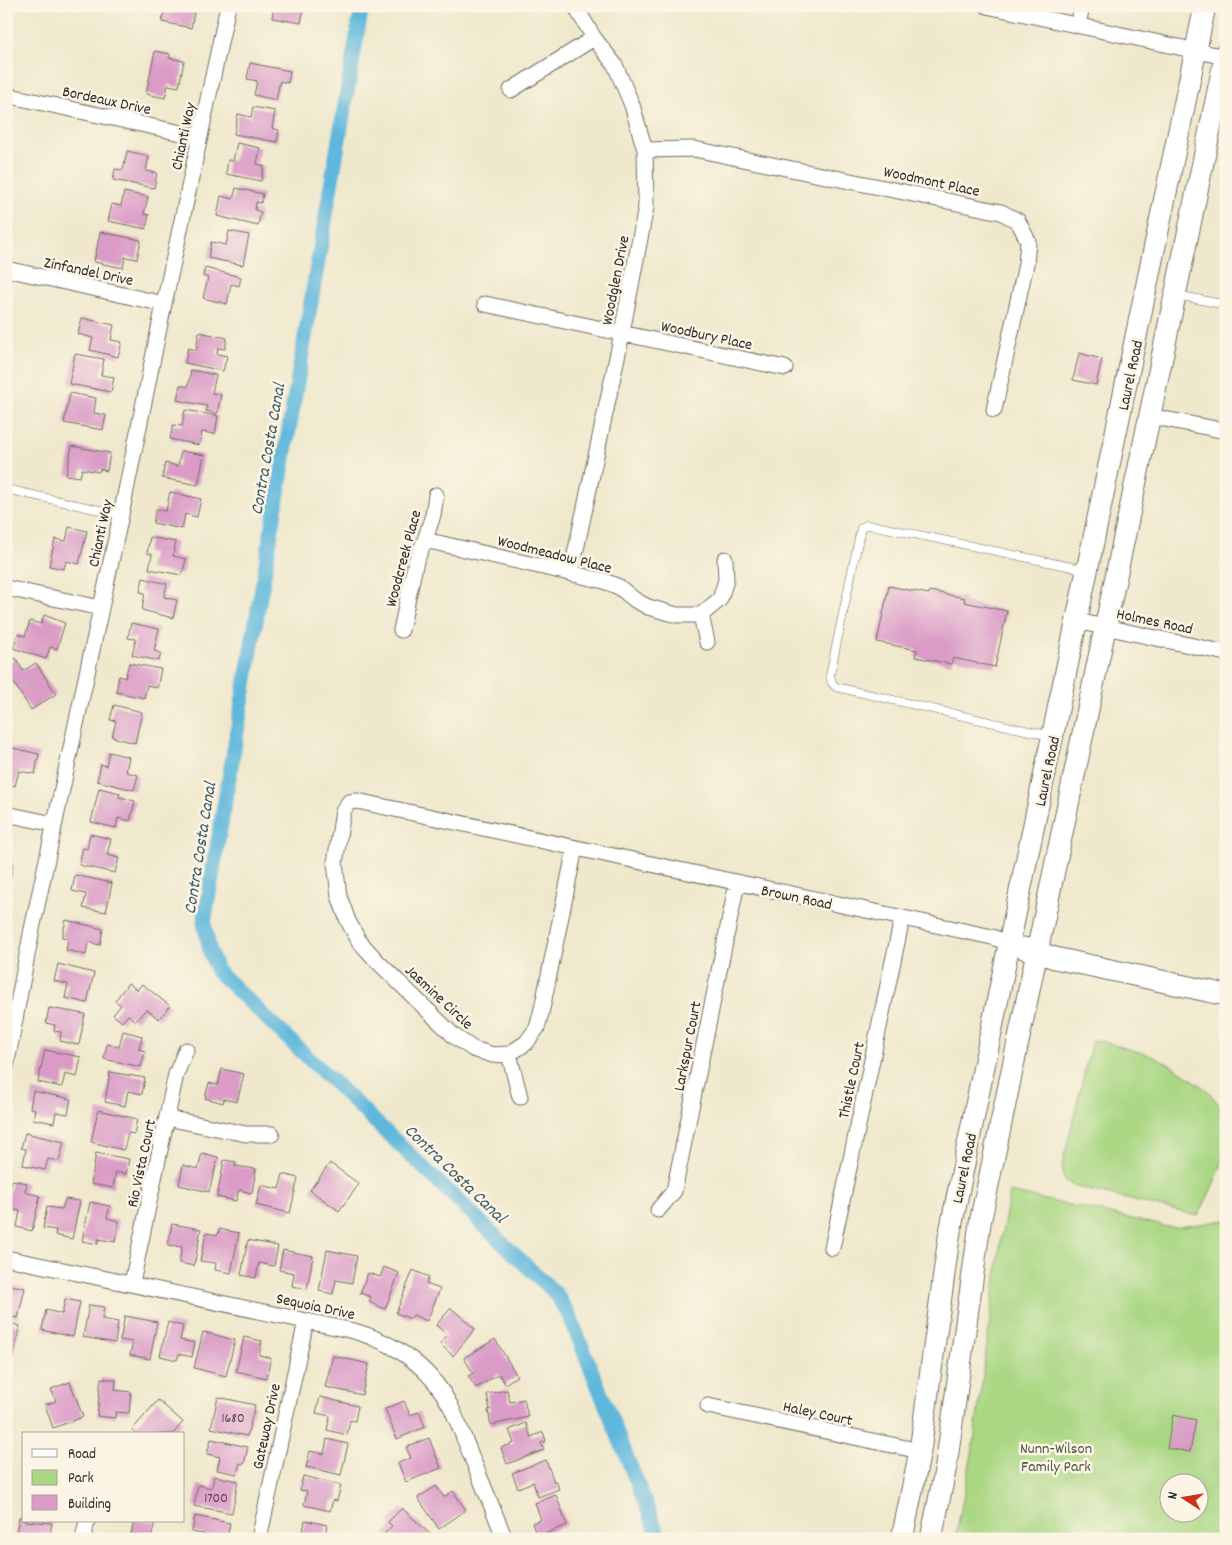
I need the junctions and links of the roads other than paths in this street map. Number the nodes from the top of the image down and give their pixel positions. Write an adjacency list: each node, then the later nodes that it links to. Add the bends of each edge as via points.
1 (228, 6): 12 (street, Chianti Way)
2 (576, 6): 7 (street, Woodglen Drive)
3 (987, 6): 6 (street)
4 (1082, 6): 6 (street)
5 (1205, 6): 8 (main road, Laurel Road)
6 (1078, 26): 8 (street)
7 (594, 38): 10 (street); 13 (street, Woodglen Drive, via 615,65 632,105)
8 (1196, 51): 9 (street); 29 (main road, Laurel Road)
9 (1225, 57): 15 (main road, Laurel Road)
10 (511, 90)
11 (6, 95): 12 (street, Bordeaux Drive)
12 (200, 138): 16 (street, Chianti Way)
13 (645, 150): 19 (street, Woodglen Drive, via 646,207); 21 (street, Woodmont Place, via 694,149 1001,212 1018,222 1028,241 1026,264)
14 (6, 269): 16 (street, Zinfandel Drive)
15 (1175, 295): 18 (lane); 22 (main road, Laurel Road)
16 (164, 304): 26 (street, Chianti Way)
17 (485, 304): 19 (street, Woodbury Place)
18 (1226, 306)
19 (622, 334): 20 (street, Woodbury Place); 30 (street, Woodglen Drive)
20 (785, 368)
21 (994, 410)
22 (1149, 416): 23 (street); 35 (main road, Laurel Road)
23 (1226, 432)
24 (6, 490): 26 (lane)
25 (436, 495): 27 (street, Woodcreek Place)
26 (121, 515): 32 (street, Chianti Way)
27 (425, 540): 30 (street, Woodmeadow Place); 36 (street, Woodcreek Place, via 416,561)
28 (725, 560): 33 (street, via 726,580 720,599)
29 (1088, 570): 34 (main road, Laurel Road); 39 (lane, via 876,526 860,528 830,675 832,683 836,687)
30 (571, 573): 33 (street, Woodmeadow Place, via 619,587 648,607 678,615)
31 (6, 588): 32 (street)
32 (101, 608): 42 (street, Chianti Way)
33 (701, 615): 37 (street)
34 (1077, 622): 35 (street, Holmes Road); 39 (main road, Laurel Road)
35 (1106, 628): 38 (street, Holmes Road); 47 (main road, Laurel Road)
36 (401, 630)
37 (707, 642)
38 (1226, 653)
39 (1053, 736): 46 (main road, Laurel Road)
40 (366, 802): 43 (street, Brown Road); 50 (street, Jasmine Circle, via 349,802 343,811 334,863 339,896 359,941 454,1036 473,1049 493,1055)
41 (6, 814): 42 (street)
42 (54, 824): 51 (street, Chianti Way)
43 (575, 848): 44 (street, Brown Road); 50 (street, via 537,1028 526,1043)
44 (737, 883): 45 (street, Brown Road); 55 (street, Larkspur Court, via 674,1191)
45 (902, 919): 46 (street, Brown Road); 56 (street, Thistle Court)
46 (1009, 943): 47 (main road, Brown Road); 61 (main road, Laurel Road, via 949,1237)
47 (1036, 952): 48 (main road, Brown Road); 67 (main road, Laurel Road, via 980,1223 946,1466)
48 (1226, 995)
49 (186, 1050): 53 (street, Rio Vista Court, via 176,1074)
50 (509, 1054): 52 (street)
51 (6, 1067)
52 (520, 1097)
53 (167, 1118): 54 (street, via 246,1134); 58 (street, Rio Vista Court)
54 (272, 1134)
55 (658, 1210)
56 (832, 1248)
57 (6, 1258): 58 (street, Sequoia Drive)
58 (132, 1283): 59 (street, Sequoia Drive)
59 (306, 1321): 63 (street, Sequoia Drive, via 381,1340 405,1354 431,1378 451,1407); 65 (street, Gateway Drive)
60 (708, 1406): 61 (street, Haley Court)
61 (920, 1451): 66 (main road, Laurel Road)
62 (87, 1522): 64 (street)
63 (501, 1538)
64 (83, 1539)
65 (259, 1539)
66 (902, 1539)
67 (931, 1539)

